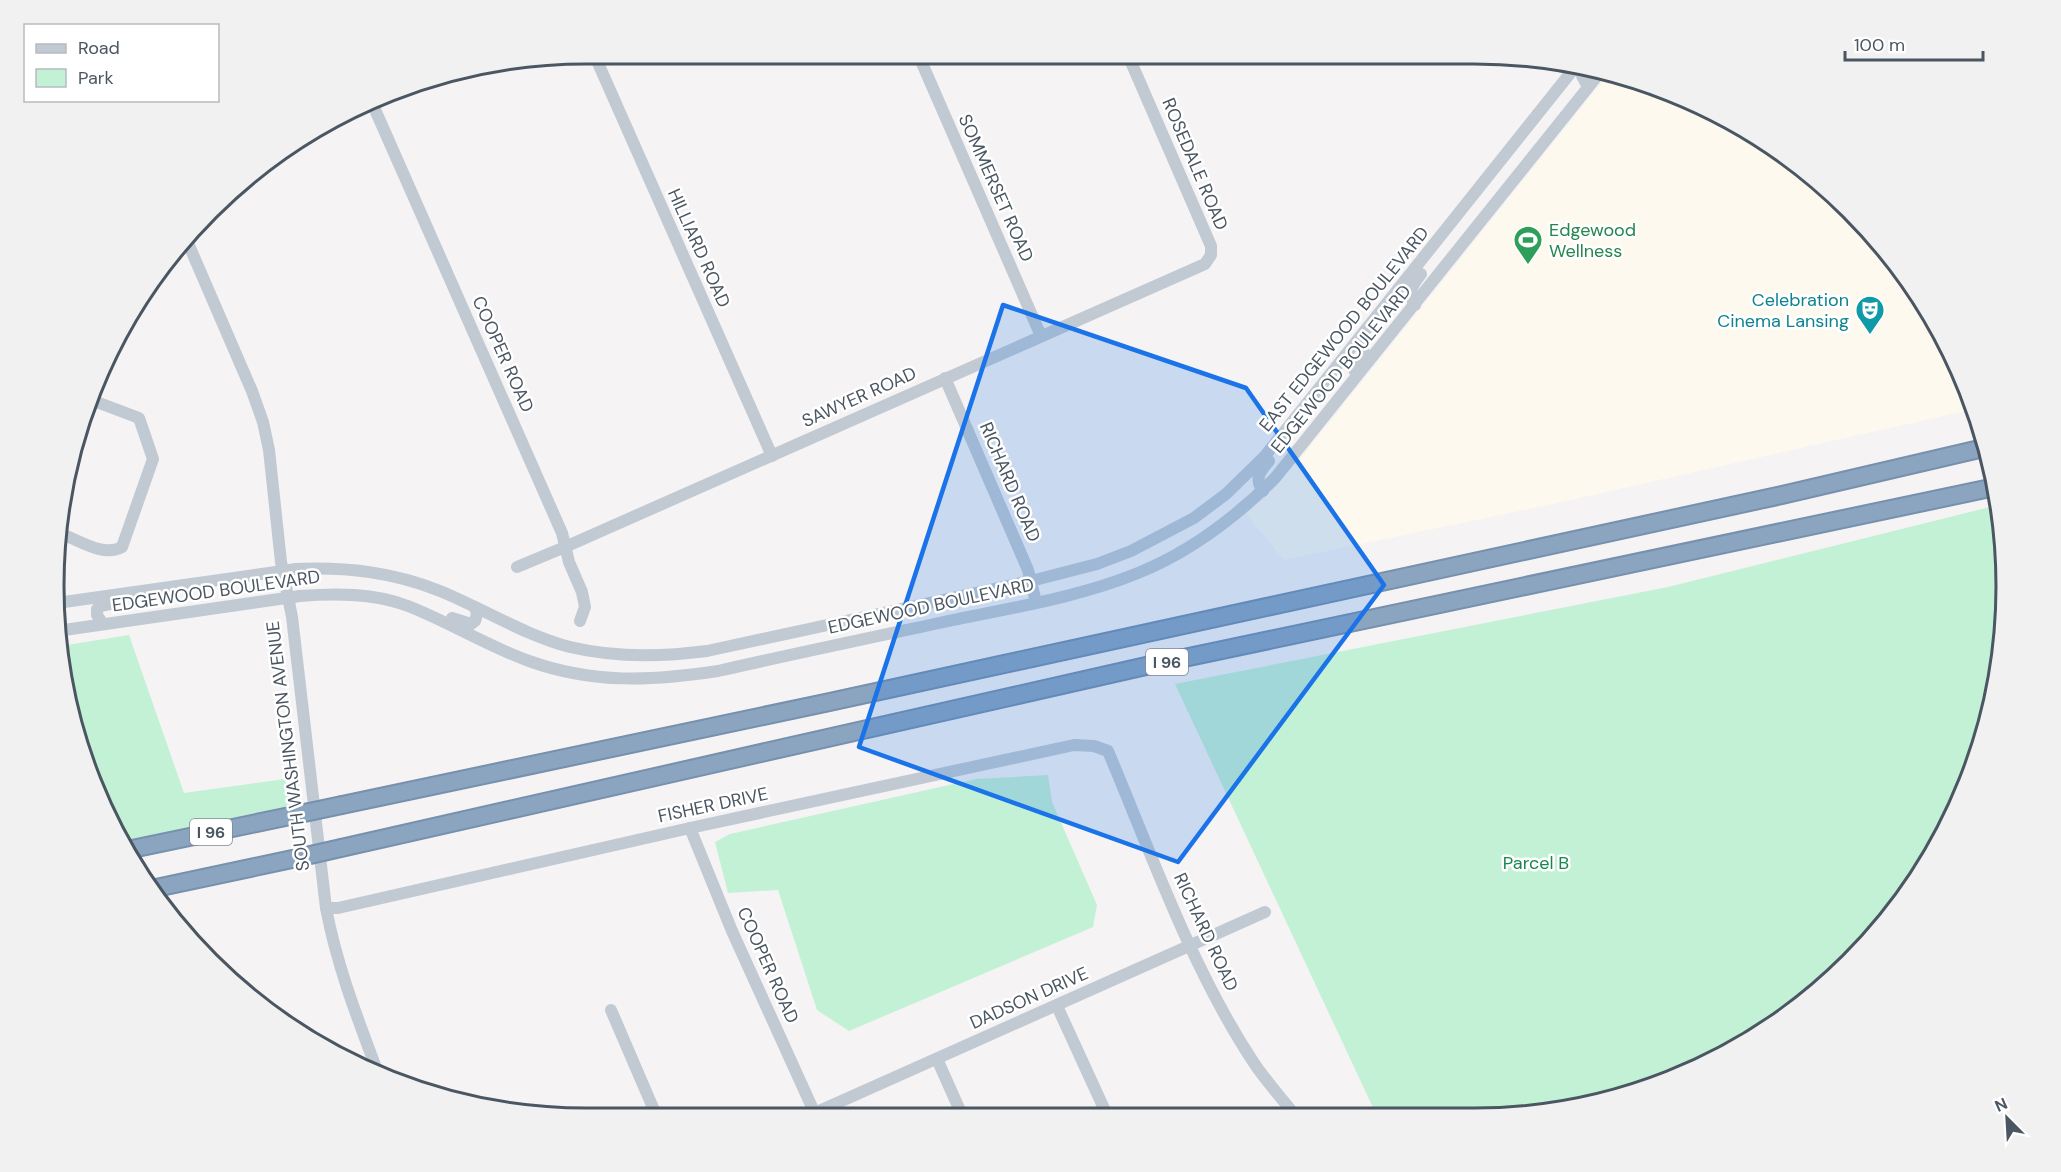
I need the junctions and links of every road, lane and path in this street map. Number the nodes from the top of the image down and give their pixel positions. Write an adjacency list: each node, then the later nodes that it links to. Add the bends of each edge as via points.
1 (598, 64): 20 (street, HILLIARD ROAD)
2 (922, 64): 13 (street, SOMMERSET ROAD)
3 (1132, 64): 11 (street, ROSEDALE ROAD, via 1211,246)
4 (1570, 74): 9 (street, EAST EDGEWOOD BOULEVARD)
5 (1582, 76): 7 (street)
6 (1595, 79): 7 (street, EDGEWOOD BOULEVARD)
7 (1588, 87): 12 (street, EDGEWOOD BOULEVARD)
8 (375, 109): 24 (street, COOPER ROAD, via 562,533)
9 (1454, 221): 12 (street, via 1452,236 1412,285 1410,297); 14 (street, EAST EDGEWOOD BOULEVARD)
10 (190, 247): 26 (street, SOUTH WASHINGTON AVENUE, via 263,422)
11 (1211, 255): 13 (street, SAWYER ROAD, via 1205,264)
12 (1415, 305): 18 (street, EDGEWOOD BOULEVARD)
13 (1041, 336): 15 (street, SAWYER ROAD)
14 (1356, 342): 17 (street, EAST EDGEWOOD BOULEVARD); 18 (street, via 1365,352 1363,359 1325,406)
15 (945, 378): 20 (street, SAWYER ROAD); 27 (street, RICHARD ROAD)
16 (98, 402): 23 (street, via 139,418 153,459 122,547 101,550)
17 (1303, 409): 22 (street, via 1300,427 1261,470 1258,485); 27 (street, EAST EDGEWOOD BOULEVARD, via 1265,456 1194,518 1131,552)
18 (1325, 418): 22 (street, EDGEWOOD BOULEVARD)
19 (1978, 449): 39 (highway, I 96, bridge, via 825,703)
20 (772, 456): 24 (street, SAWYER ROAD)
21 (1987, 489): 40 (highway, I 96, bridge, via 1146,666)
22 (1263, 491): 31 (street, EDGEWOOD BOULEVARD, via 1228,520 1170,558 1115,582)
23 (67, 536)
24 (565, 548): 25 (street, SAWYER ROAD); 34 (street, COOPER ROAD, via 582,592 585,607)
25 (517, 567)
26 (284, 571): 28 (street, EAST EDGEWOOD BOULEVARD); 29 (street, SOUTH WASHINGTON AVENUE); 33 (street, EAST EDGEWOOD BOULEVARD, via 360,569 388,574)
27 (1031, 581): 31 (street, RICHARD ROAD); 33 (street, EAST EDGEWOOD BOULEVARD, via 671,656 602,653 568,646)
28 (170, 588): 30 (street); 35 (street, via 154,597 100,606 97,615)
29 (287, 598): 32 (street, EDGEWOOD BOULEVARD, via 352,595); 35 (street, EDGEWOOD BOULEVARD); 41 (street, SOUTH WASHINGTON AVENUE)
30 (65, 602)
31 (1036, 602): 32 (street, EDGEWOOD BOULEVARD, via 718,671 636,680 597,677 530,662)
32 (406, 605): 33 (street, via 421,604 471,624 477,614)
33 (475, 607)
34 (580, 621)
35 (103, 624): 36 (street, EDGEWOOD BOULEVARD)
36 (67, 630)
37 (1108, 751): 38 (street, FISHER DRIVE, via 1074,745); 43 (street, RICHARD ROAD)
38 (690, 828): 41 (street, FISHER DRIVE); 49 (street, COOPER ROAD)
39 (135, 848)
40 (160, 887)
41 (326, 908): 47 (street, SOUTH WASHINGTON AVENUE, via 342,976)
42 (1265, 912): 43 (street, DADSON DRIVE)
43 (1190, 946): 44 (street, DADSON DRIVE); 53 (street, RICHARD ROAD, via 1252,1061)
44 (1057, 1006): 46 (street, DADSON DRIVE); 52 (street)
45 (611, 1010): 48 (street)
46 (937, 1059): 50 (street, DADSON DRIVE); 51 (street)
47 (374, 1063)
48 (654, 1108)
49 (810, 1108)
50 (828, 1108)
51 (958, 1108)
52 (1104, 1108)
53 (1289, 1108)

